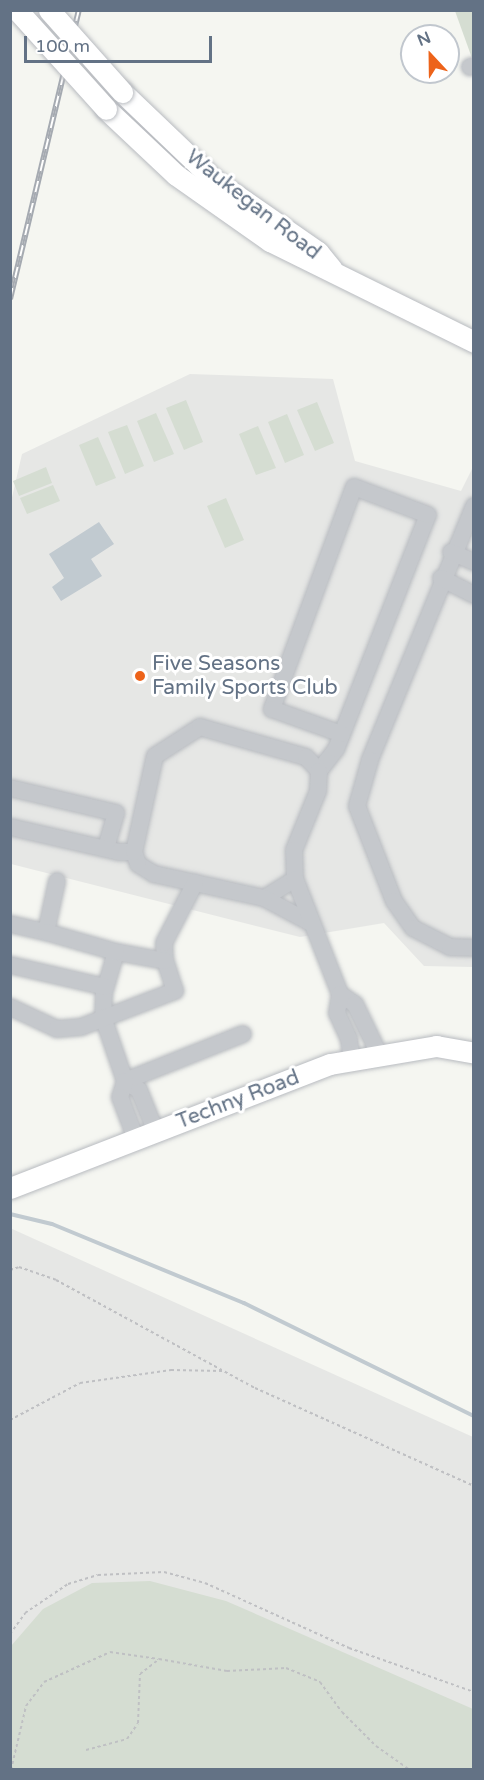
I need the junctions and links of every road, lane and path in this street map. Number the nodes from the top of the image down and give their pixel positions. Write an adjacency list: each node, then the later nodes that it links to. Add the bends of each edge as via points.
1 (16, 10): 3 (main road, Waukegan Road, bridge, via 106,109 162,163 212,203 308,263)
2 (49, 10): 3 (main road, Waukegan Road, bridge, via 122,92 221,185 318,252)
3 (332, 269): 4 (main road, Waukegan Road)
4 (474, 342)
5 (472, 514): 6 (lane)
6 (452, 552): 7 (lane); 8 (lane)
7 (474, 562)
8 (441, 578): 9 (lane); 23 (lane, via 370,760 357,806 394,902 413,928 450,947)
9 (474, 596)
10 (342, 734): 10 (lane, via 428,515 354,487 272,709); 11 (lane)
11 (319, 771): 15 (lane, via 306,757 200,727 155,756); 16 (lane, via 318,791 294,850)
12 (10, 788): 14 (lane, via 116,813)
13 (10, 827): 14 (lane)
14 (106, 849): 15 (lane)
15 (134, 852): 18 (lane, via 138,864 154,874)
16 (295, 879): 19 (lane); 20 (lane)
17 (57, 881): 22 (lane)
18 (195, 883): 19 (lane); 25 (lane, via 164,943)
19 (264, 898): 20 (lane)
20 (309, 922): 28 (lane)
21 (10, 924): 22 (lane)
22 (46, 932): 24 (lane)
23 (474, 948)
24 (116, 952): 25 (lane); 27 (lane)
25 (165, 961): 30 (lane, via 175,991)
26 (10, 965): 27 (lane)
27 (105, 987): 30 (lane)
28 (340, 994): 33 (lane, via 355,1004); 34 (lane, via 337,1013 349,1039)
29 (10, 1007): 30 (lane, via 57,1029 81,1027)
30 (103, 1017): 35 (lane)
31 (243, 1034): 35 (lane)
32 (474, 1053): 33 (main road, Techny Road, via 436,1046)
33 (381, 1056): 34 (main road, Techny Road)
34 (352, 1061): 36 (main road, Techny Road, via 330,1064)
35 (125, 1081): 36 (lane, via 139,1090)
36 (146, 1136): 37 (main road, Techny Road)
37 (10, 1188)
38 (10, 1270): 39 (path, via 19,1267 56,1280)
39 (225, 1371): 40 (path, via 171,1370 80,1383); 41 (path)
40 (10, 1420)
41 (474, 1486)
42 (10, 1634): 44 (path, via 25,1613 68,1584 98,1575 164,1572 205,1583 349,1648)
43 (159, 1659): 45 (path, via 140,1674 138,1723 127,1739); 46 (path, via 110,1652 44,1682 26,1706); 47 (path, via 227,1671 286,1668 320,1682 342,1712 376,1746)
44 (474, 1692)
45 (86, 1750)
46 (11, 1770)
47 (410, 1770)

